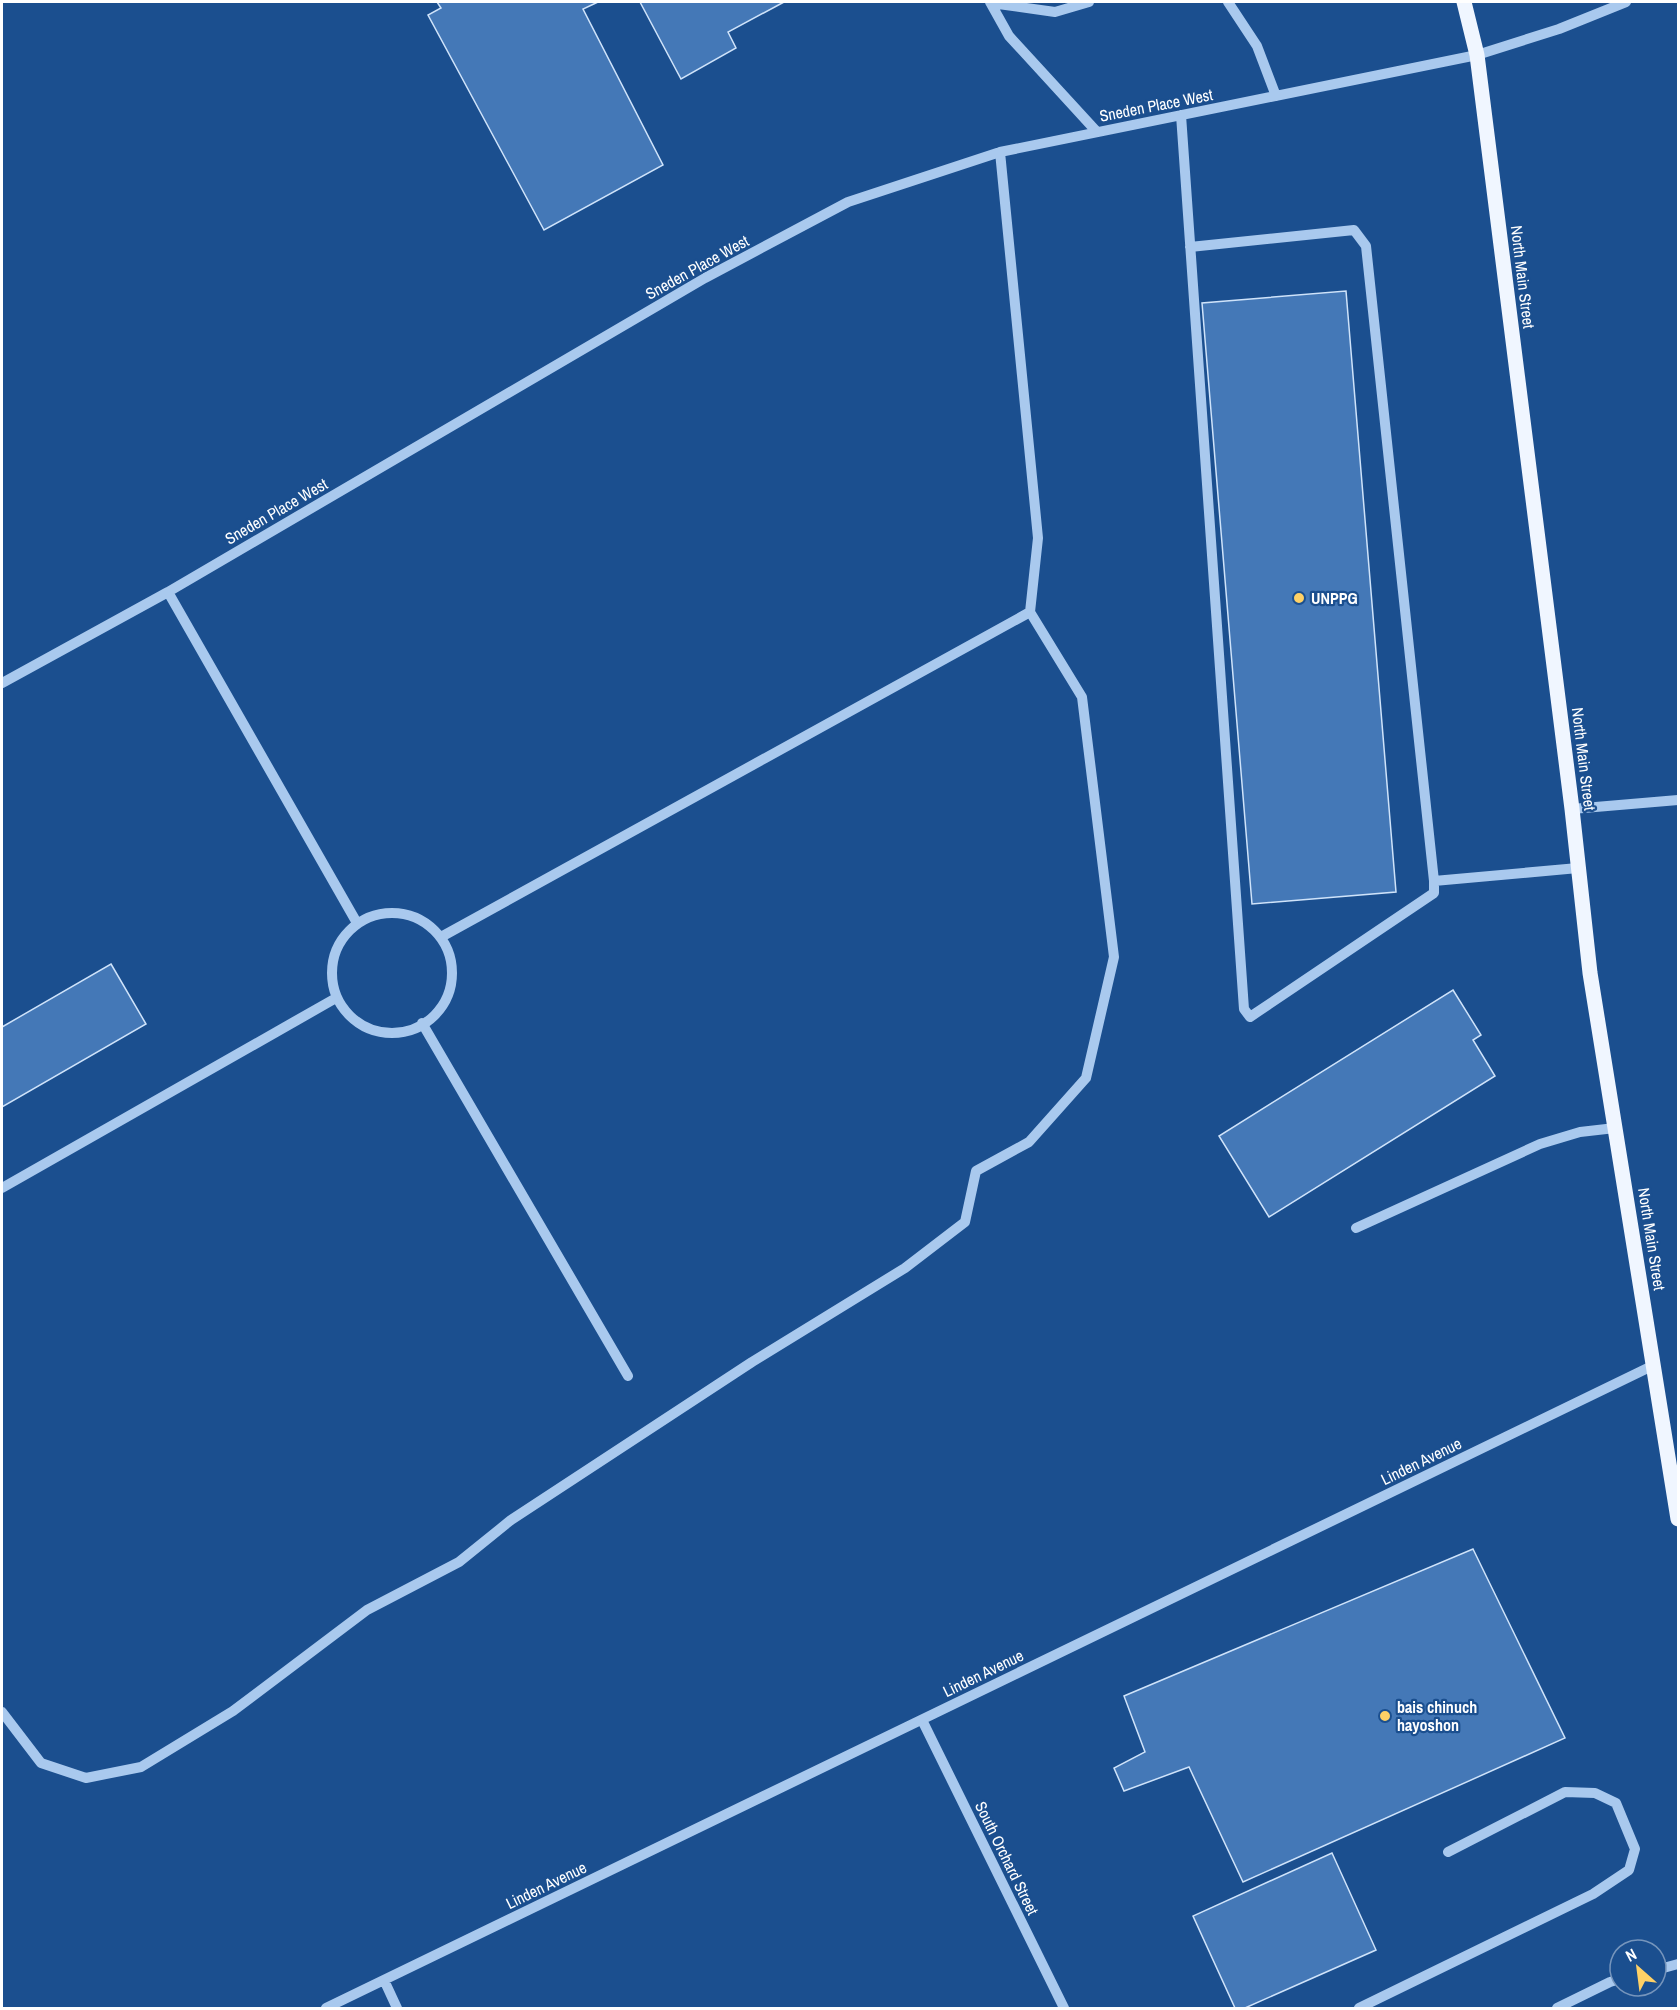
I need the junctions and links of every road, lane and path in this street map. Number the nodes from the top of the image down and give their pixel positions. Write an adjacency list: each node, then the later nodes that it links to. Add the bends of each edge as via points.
1 (990, 2): 2 (street, via 1055,12); 9 (street, via 1009,36)
2 (1089, 2)
3 (1228, 2): 7 (street, via 1257,46)
4 (1464, 2): 6 (main road, North Main Street)
5 (1626, 2): 6 (street, Sneden Place West)
6 (1477, 55): 7 (street, Sneden Place West); 16 (main road, North Main Street)
7 (1276, 96): 8 (street, Sneden Place West)
8 (1181, 115): 9 (street, Sneden Place West); 11 (street)
9 (1097, 132): 10 (street, Sneden Place West)
10 (1000, 152): 12 (street, Sneden Place West, via 848,202 705,278); 13 (street, via 1038,538)
11 (1190, 247): 18 (street, via 1354,230 1366,246); 18 (street, via 1244,1009 1250,1017 1434,893)
12 (168, 592): 14 (street, Sneden Place West); 19 (street)
13 (1030, 612): 20 (street); 29 (street, via 1082,697 1114,957 1086,1078 1029,1142 976,1171 965,1222 905,1268 752,1362 511,1520 459,1562 367,1610 233,1711 141,1767 86,1778 41,1763)
14 (2, 683)
15 (1678, 800): 16 (street)
16 (1572, 809): 17 (main road, North Main Street)
17 (1578, 868): 18 (street); 23 (main road, North Main Street)
18 (1434, 881)
19 (357, 923): 20 (street, via 376,914 397,912 417,917); 21 (street, via 342,938 333,957 331,978)
20 (441, 937): 22 (street, via 453,967 452,985 445,1003 433,1018)
21 (336, 998): 22 (street, via 362,1026 380,1032 399,1034); 24 (street)
22 (422, 1023): 27 (street)
23 (1615, 1128): 25 (street, via 1580,1132 1540,1144); 26 (main road, North Main Street)
24 (2, 1188)
25 (1356, 1227)
26 (1654, 1365): 28 (main road, North Main Street); 30 (street, Linden Avenue)
27 (628, 1376)
28 (1678, 1519)
29 (2, 1712)
30 (922, 1720): 32 (street, Linden Avenue); 36 (street, South Orchard Street)
31 (1448, 1852): 37 (street, via 1565,1792 1595,1793 1616,1803 1635,1849 1629,1870 1593,1894)
32 (384, 1980): 34 (street, Linden Avenue); 35 (street)
33 (1608, 1983): 38 (street)
34 (326, 2008)
35 (397, 2008)
36 (1064, 2008)
37 (1359, 2008)
38 (1557, 2008)

